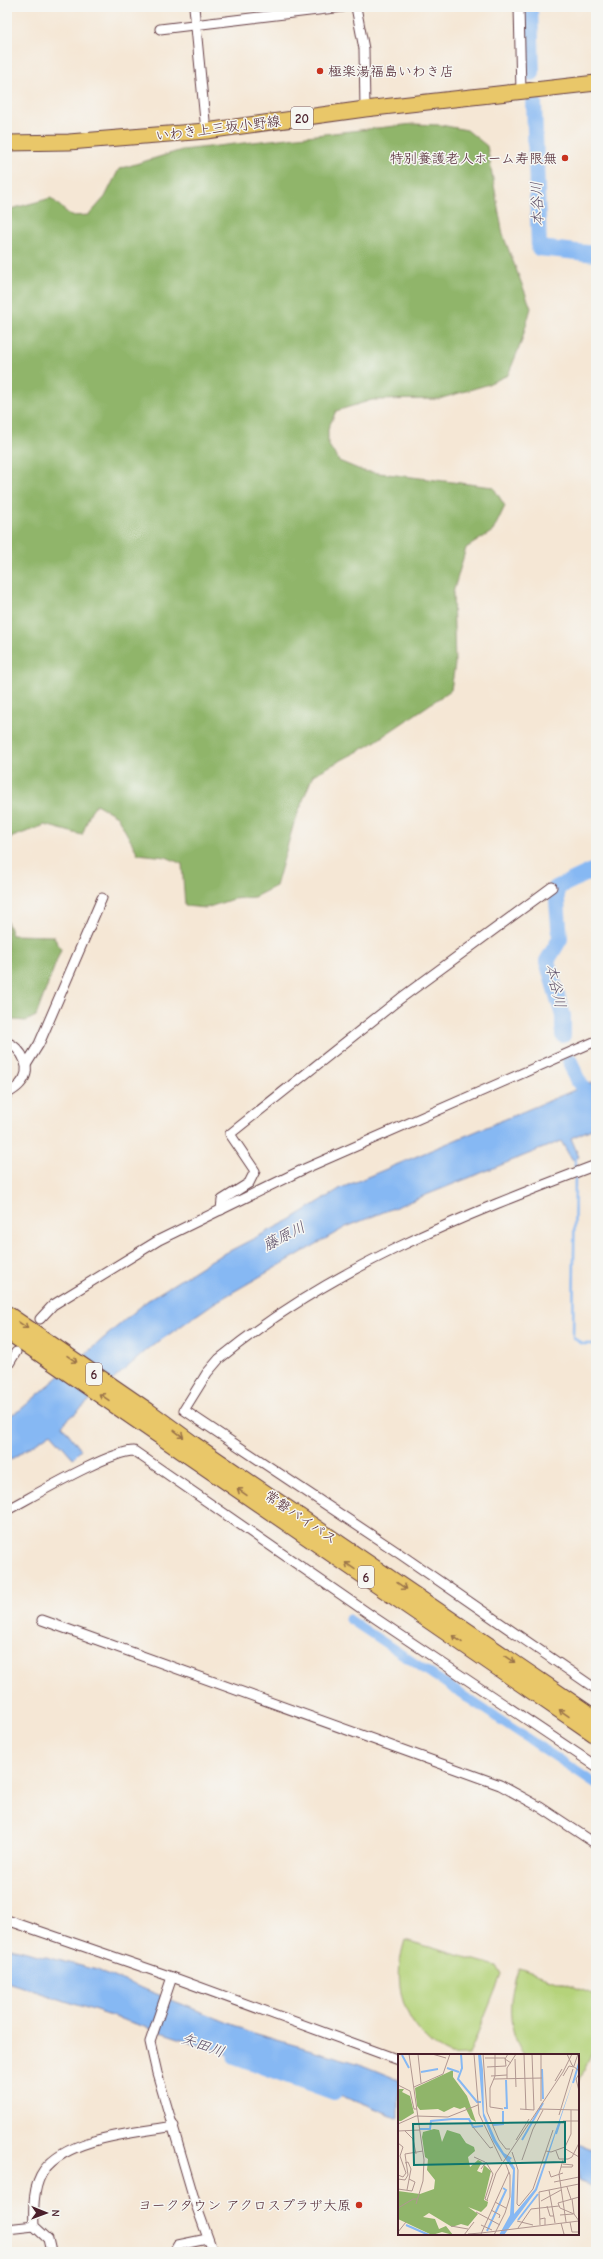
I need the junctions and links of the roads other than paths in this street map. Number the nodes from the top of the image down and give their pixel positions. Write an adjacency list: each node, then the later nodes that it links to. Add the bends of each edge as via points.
1 (194, 7): 5 (street)
2 (343, 7): 5 (street)
3 (356, 7): 9 (street, via 364,49)
4 (518, 7): 8 (street)
5 (196, 24): 6 (street); 10 (street)
6 (160, 29)
7 (596, 83): 8 (main road, いわき上三坂小野線 / 20)
8 (521, 92): 9 (main road, いわき上三坂小野線 / 20)
9 (365, 109): 10 (main road, いわき上三坂小野線 / 20)
10 (206, 131): 11 (main road, いわき上三坂小野線 / 20, via 69,142)
11 (7, 143)
12 (552, 887): 19 (street, via 401,998 230,1134 255,1172 248,1183 222,1200)
13 (102, 898): 16 (street, via 39,1044)
14 (596, 1041): 19 (street, via 304,1169)
15 (7, 1042): 16 (street, via 20,1050)
16 (26, 1065): 17 (street, via 24,1078)
17 (7, 1094)
18 (596, 1165): 28 (street, via 444,1226 345,1273 311,1293 219,1359 184,1410 400,1554)
19 (221, 1210): 21 (street, via 160,1240 53,1305)
20 (7, 1314): 23 (highway, 常磐バイパス / 6, one-way to 23)
21 (40, 1319)
22 (7, 1331): 23 (highway, 常磐バイパス / 6)
23 (28, 1345): 24 (street); 25 (highway, 常磐バイパス / 6)
24 (7, 1367)
25 (142, 1415): 29 (highway, 常磐バイパス / 6, one-way to 29, via 193,1444); 30 (highway, 常磐バイパス / 6, one-way to 25)
26 (7, 1510): 31 (street, via 82,1471 120,1454 134,1451 375,1618)
27 (42, 1620): 32 (street, via 500,1785 540,1807)
28 (596, 1690)
29 (596, 1719)
30 (596, 1735)
31 (596, 1766)
32 (596, 1844)
33 (7, 1920): 34 (street)
34 (171, 1979): 35 (street); 36 (street, via 150,2042)
35 (398, 2060)
36 (174, 2126): 37 (street, via 78,2146 61,2155 44,2170 38,2183 33,2205); 39 (street)
37 (34, 2226): 38 (street); 40 (street, via 48,2239)
38 (7, 2229)
39 (207, 2239): 41 (street, via 178,2245); 42 (street)
40 (51, 2252)
41 (174, 2252)
42 (214, 2252)

